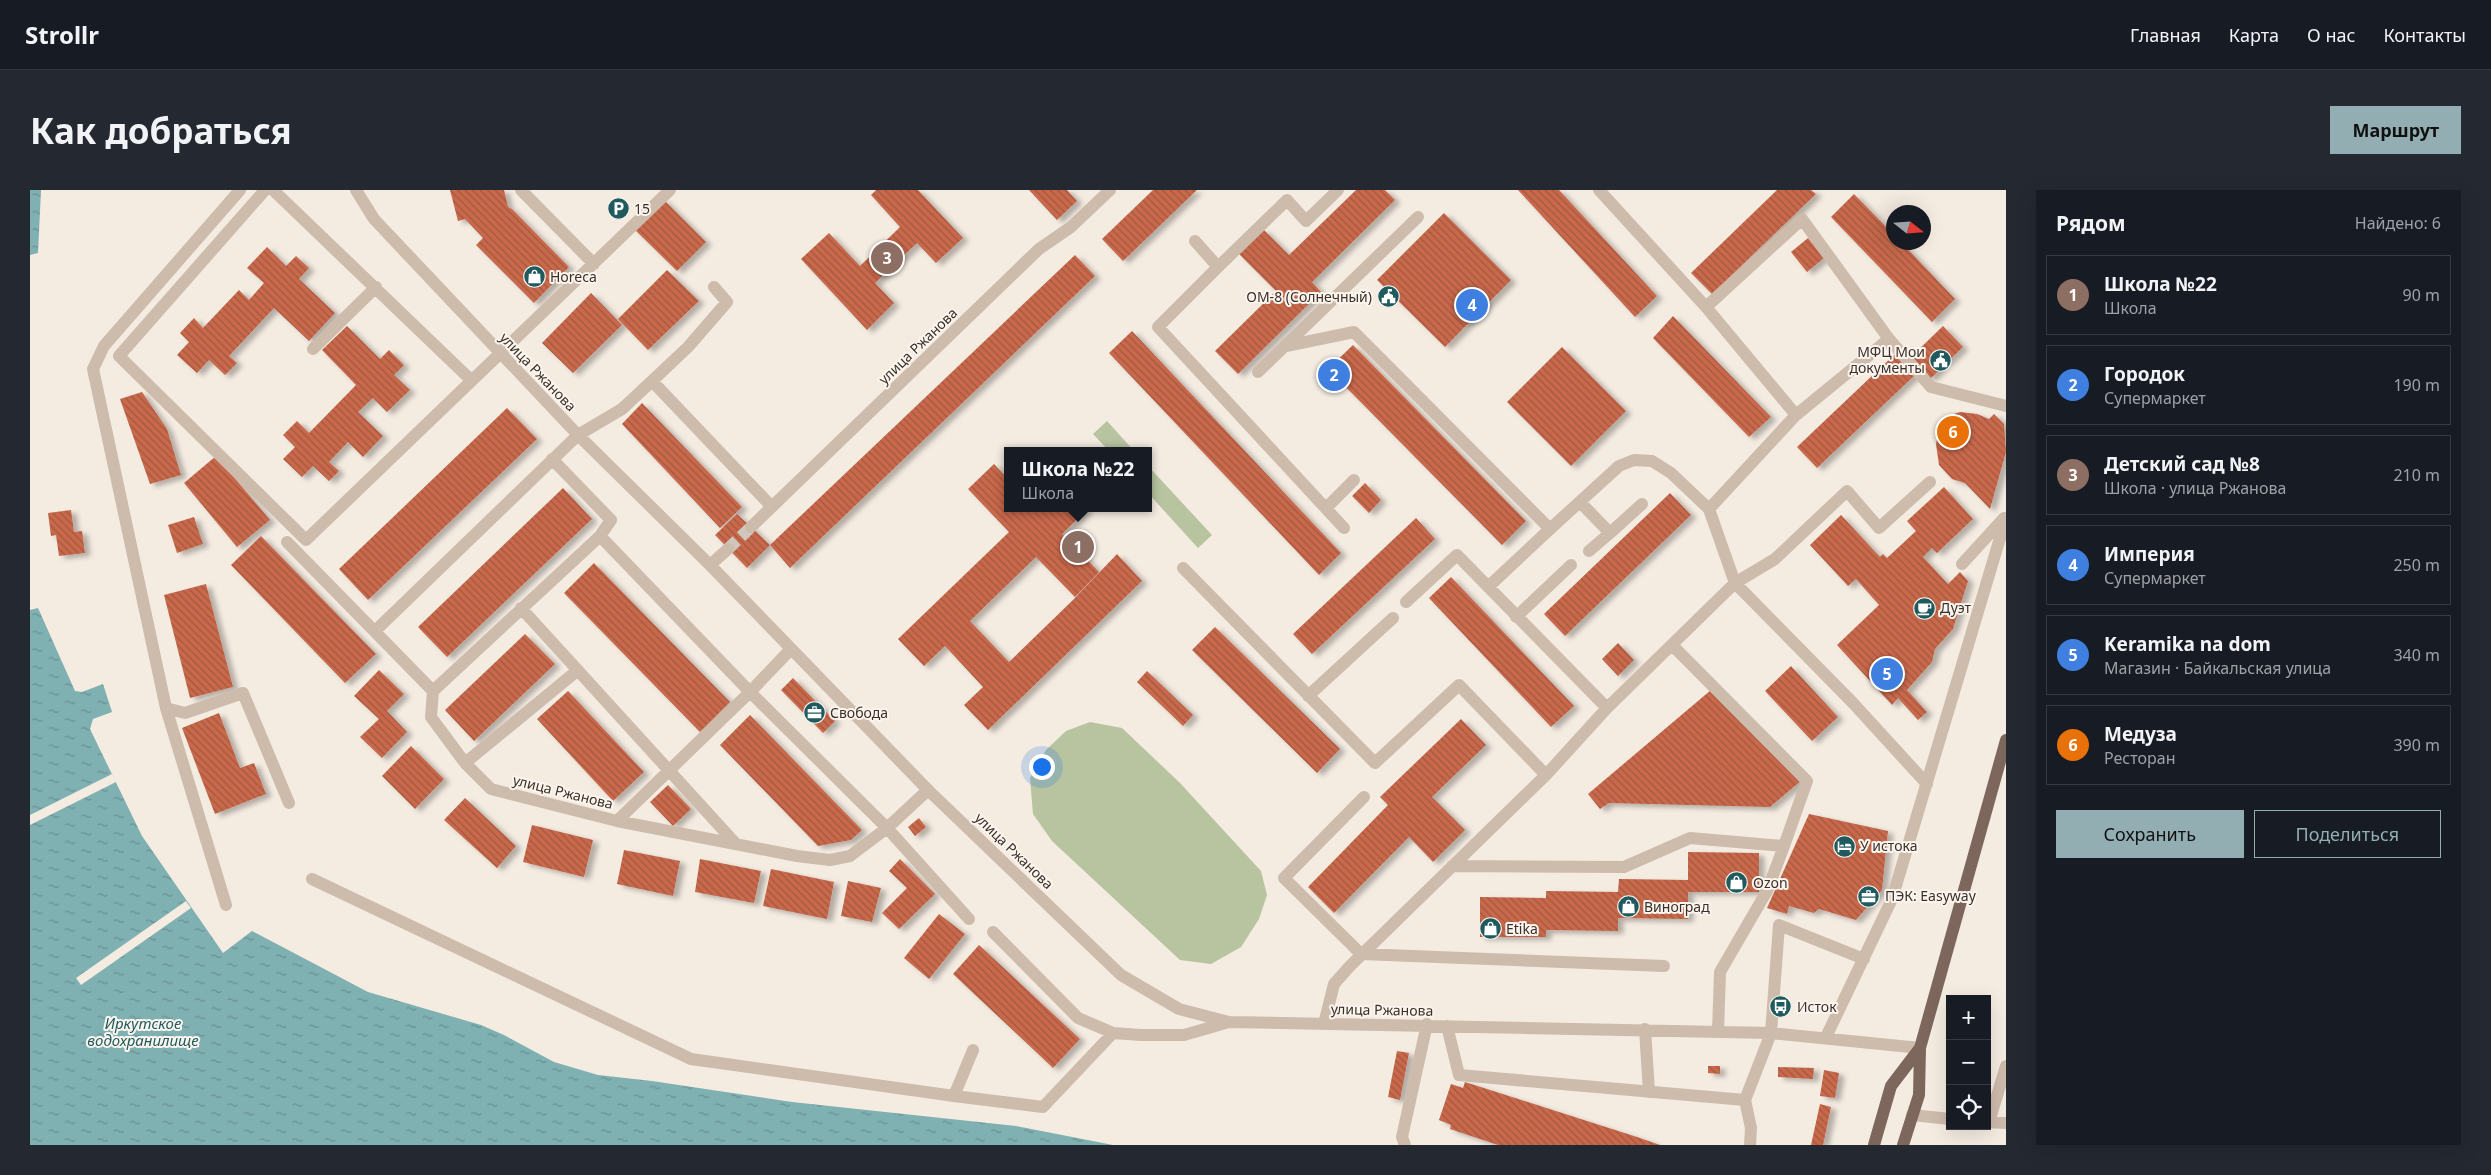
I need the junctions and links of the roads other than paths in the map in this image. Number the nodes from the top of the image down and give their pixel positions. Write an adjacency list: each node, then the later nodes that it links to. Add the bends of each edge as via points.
1 (240, 190): 62 (street, via 104,346 93,369)
2 (265, 190): 23 (street, via 119,356 306,540)
3 (273, 190): 15 (street)
4 (356, 190): 21 (street, улица Ржанова, via 374,219)
5 (521, 190): 13 (street)
6 (670, 190): 13 (street)
7 (1110, 190): 33 (street, улица Ржанова, via 1071,227 1039,249)
8 (1338, 190): 10 (street, via 1306,220)
9 (1599, 190): 17 (street)
10 (1284, 195): 14 (street)
11 (1418, 217): 19 (street)
12 (1195, 241): 14 (street)
13 (594, 264): 21 (street)
14 (1218, 267): 34 (street, via 1158,327)
15 (376, 287): 20 (street); 23 (street)
16 (714, 287): 24 (street, via 728,302)
17 (1706, 307): 18 (street, via 1802,219); 26 (street)
18 (1889, 339): 25 (street, via 1931,388); 26 (street)
19 (1286, 346): 22 (street); 39 (street, via 1354,332)
20 (313, 349)
21 (501, 354): 23 (street); 27 (street, улица Ржанова)
22 (1258, 372)
23 (471, 380)
24 (652, 381): 27 (street, via 622,409); 33 (street)
25 (2006, 406)
26 (1796, 414): 35 (street)
27 (578, 435): 28 (street); 45 (street, улица Ржанова)
28 (552, 459): 41 (street, via 611,520); 55 (street)
29 (1354, 480): 34 (street)
30 (1930, 482): 49 (street, via 1880,528 1847,491 1775,559)
31 (1580, 502): 35 (street, via 1620,466 1634,460 1652,460); 39 (street); 40 (street)
32 (1642, 504): 40 (street)
33 (772, 507): 37 (street, улица Ржанова)
34 (1326, 508): 38 (street)
35 (1710, 509): 49 (street)
36 (2006, 517): 46 (street); 68 (street)
37 (750, 527)
38 (1344, 528)
39 (1550, 529): 50 (street)
40 (1610, 533): 44 (street)
41 (600, 536): 52 (street); 60 (street)
42 (288, 542): 55 (street)
43 (728, 548): 45 (street)
44 (1589, 551)
45 (710, 564): 57 (street, улица Ржанова)
46 (1962, 564)
47 (1571, 565): 53 (street)
48 (1183, 568): 61 (street)
49 (1736, 583): 56 (street); 68 (street)
50 (1488, 587): 51 (street, via 1457,555); 53 (street)
51 (1406, 602)
52 (521, 608): 58 (street); 59 (street)
53 (1516, 617): 63 (street)
54 (1393, 618): 61 (street)
55 (375, 631): 59 (street)
56 (1672, 645): 63 (street); 75 (street, via 1808,781)
57 (791, 649): 60 (street); 69 (street, улица Ржанова)
58 (578, 670): 65 (street); 66 (street)
59 (433, 691): 65 (street, улица Ржанова, via 431,716)
60 (750, 692): 66 (street); 73 (street)
61 (1308, 696): 67 (street, via 1375,763 1459,685)
62 (166, 708): 71 (street, via 185,713 242,694); 78 (street)
63 (1607, 708): 67 (street)
64 (2006, 740): 93 (main road)
65 (465, 763): 72 (street, улица Ржанова, via 492,789)
66 (668, 770): 72 (street); 74 (street)
67 (1546, 775): 76 (street)
68 (1927, 784): 82 (street, via 1892,899)
69 (928, 790): 73 (street, улица Ржанова); 84 (street, улица Ржанова, via 1121,974 1179,1010)
70 (1364, 797): 81 (street, via 1284,878)
71 (289, 803)
72 (617, 821): 74 (street, улица Ржанова)
73 (887, 828): 74 (street, улица Ржанова, via 850,856 830,860); 79 (street)
74 (736, 844)
75 (1784, 846): 76 (street, via 1690,838 1624,868); 89 (street, via 1767,891 1720,972)
76 (1452, 866): 81 (street)
77 (312, 879): 97 (street, via 691,1059)
78 (226, 905)
79 (969, 919)
80 (993, 932): 90 (street, via 1078,1018)
81 (1361, 954): 83 (street); 85 (street, via 1334,984)
82 (1864, 958): 91 (street, via 1779,925); 92 (street)
83 (1664, 966)
84 (1229, 1022): 85 (street, улица Ржанова); 90 (street, via 1184,1035)
85 (1324, 1024): 86 (street, улица Ржанова)
86 (1427, 1024): 87 (street, улица Ржанова); 104 (street, via 1402,1137)
87 (1447, 1026): 88 (street, улица Ржанова); 96 (street, via 1459,1076)
88 (1645, 1029): 89 (street, улица Ржанова); 96 (street)
89 (1718, 1032): 91 (street, улица Ржанова)
90 (1113, 1033): 97 (street, via 1043,1107)
91 (1771, 1033): 92 (street, улица Ржанова); 98 (street)
92 (1826, 1037): 93 (street, улица Ржанова)
93 (1920, 1048): 100 (main road, via 1919,1095); 106 (main road, via 1891,1086)
94 (973, 1050): 97 (street)
95 (2006, 1066): 99 (street)
96 (1649, 1092): 98 (street)
97 (954, 1096)
98 (1745, 1100): 105 (street, via 1751,1128)
99 (1991, 1113)
100 (1912, 1115): 101 (street); 107 (main road)
101 (1946, 1118)
102 (1991, 1122): 103 (street)
103 (2006, 1123)
104 (1405, 1145)
105 (1750, 1145)
106 (1874, 1145)
107 (1903, 1145)

